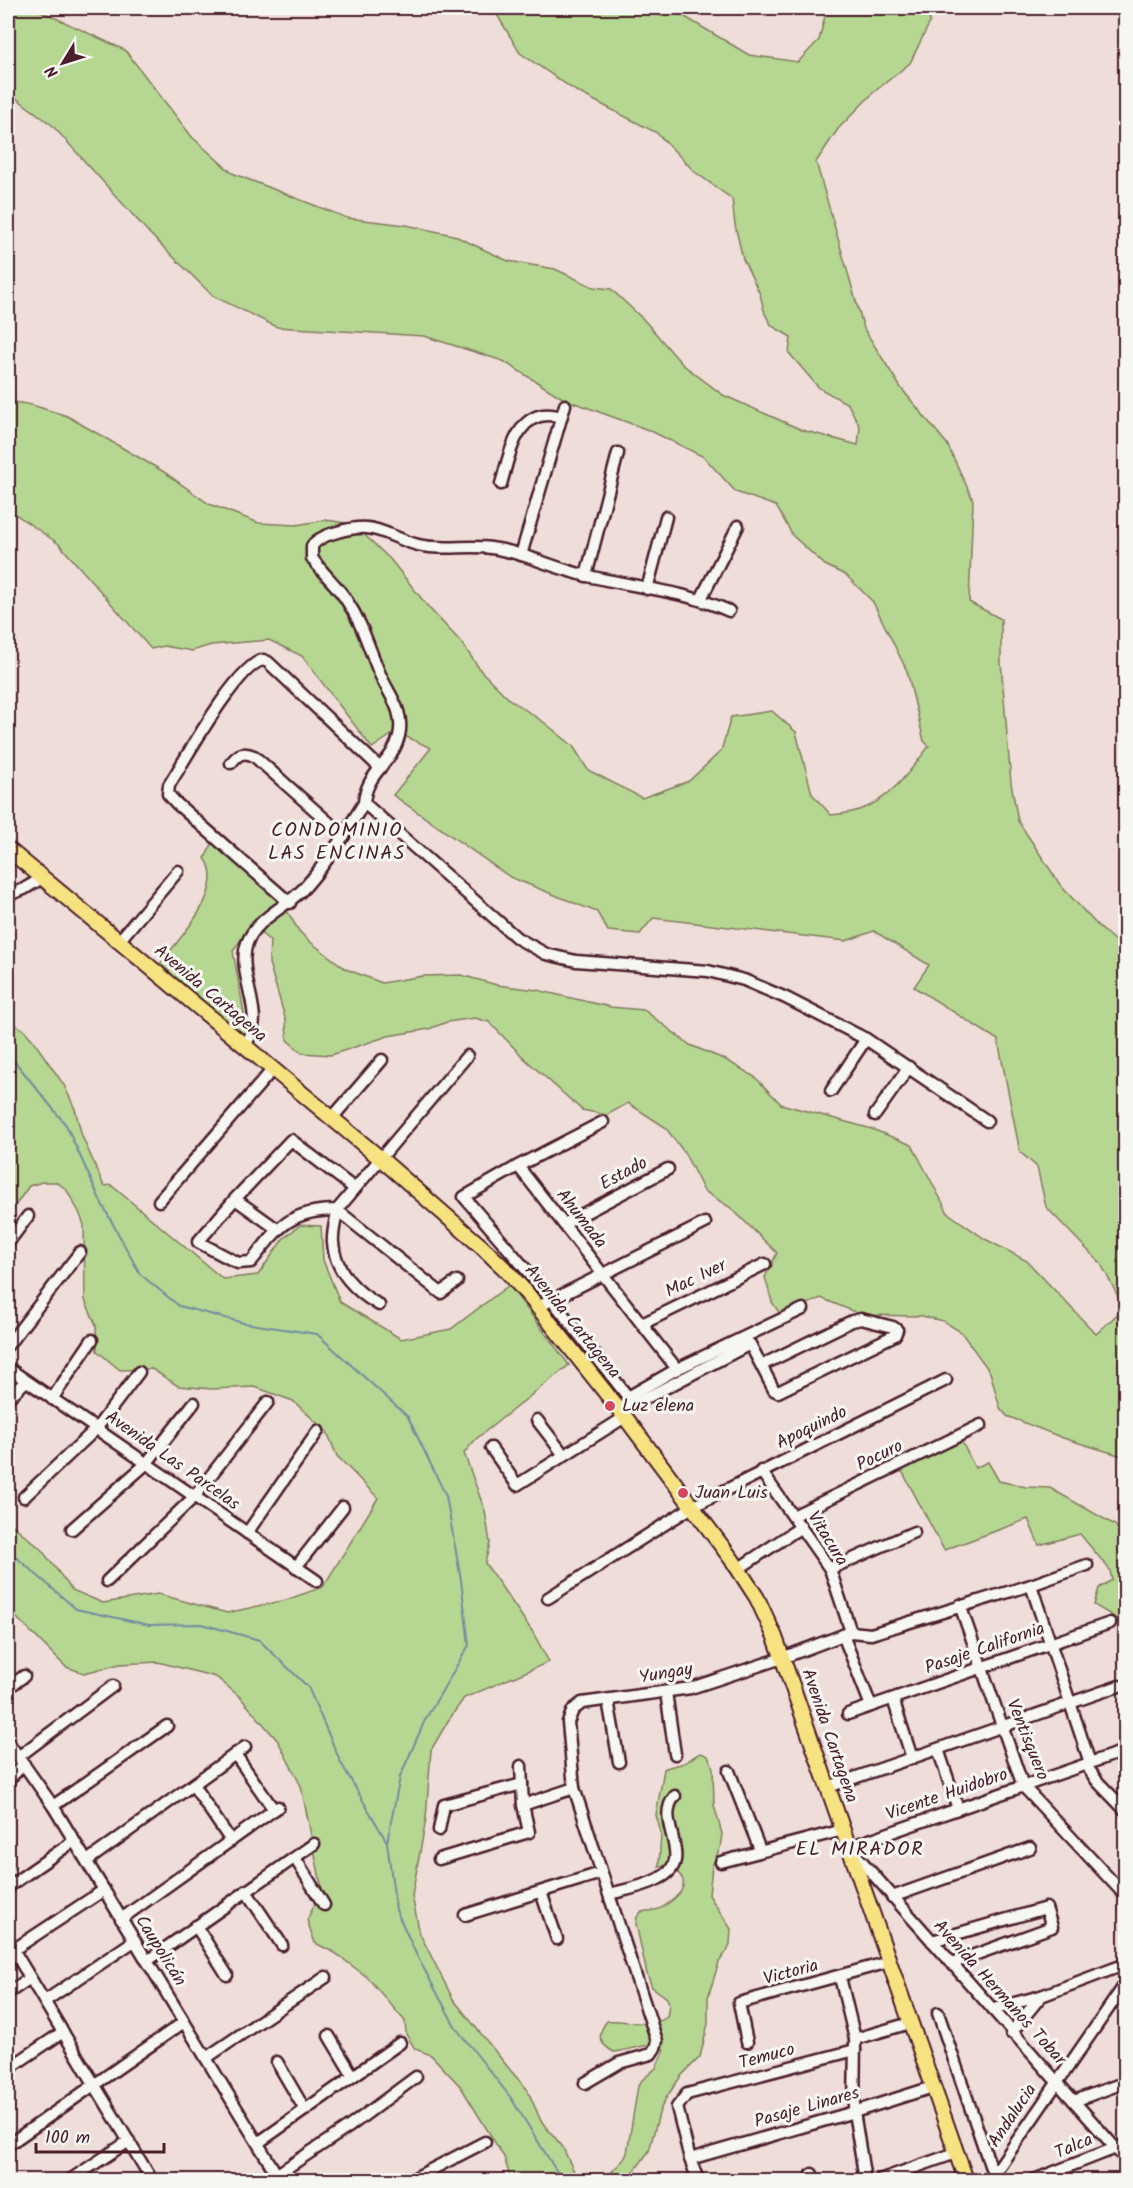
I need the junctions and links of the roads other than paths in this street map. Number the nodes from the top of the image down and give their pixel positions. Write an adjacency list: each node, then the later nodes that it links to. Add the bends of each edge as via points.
1 (565, 405): 2 (street)
2 (561, 417): 4 (street, via 538,416 523,426); 7 (street)
3 (618, 453): 8 (street)
4 (501, 484)
5 (666, 517): 9 (street)
6 (738, 526): 10 (street)
7 (521, 555): 8 (street); 13 (street, via 490,548 421,546 365,528 324,536 314,542 312,558 355,613 397,706 399,737)
8 (586, 576): 9 (street)
9 (647, 589): 10 (street)
10 (701, 599): 11 (street)
11 (729, 611)
12 (231, 763): 15 (street, via 238,755 254,756)
13 (380, 768): 14 (street, via 368,784); 20 (street, via 268,662 263,660 249,668 225,697 168,794)
14 (364, 803): 15 (street); 22 (street, via 509,932 536,950 576,962 727,975 786,998)
15 (344, 836): 20 (street)
16 (8, 849): 18 (main road, Avenida Cartagena)
17 (178, 871): 21 (street)
18 (42, 878): 19 (street); 21 (main road, Avenida Cartagena)
19 (8, 895)
20 (290, 903): 23 (street, via 260,924 247,944 244,968 254,1021 251,1037)
21 (119, 941): 23 (main road, Avenida Cartagena)
22 (866, 1039): 26 (street); 28 (street)
23 (244, 1045): 27 (main road, Avenida Cartagena)
24 (467, 1056): 33 (street)
25 (382, 1060): 30 (street)
26 (909, 1067): 29 (street); 31 (street)
27 (273, 1069): 30 (main road, Avenida Cartagena); 38 (street)
28 (831, 1091)
29 (875, 1114)
30 (332, 1118): 33 (main road, Avenida Cartagena)
31 (987, 1121)
32 (603, 1122): 34 (street)
33 (381, 1159): 36 (street); 51 (main road, Avenida Cartagena, via 482,1247)
34 (518, 1166): 42 (street, Ahumada); 49 (street, via 464,1197)
35 (668, 1169): 42 (street, Estado)
36 (355, 1189): 37 (street, via 291,1140); 39 (street)
37 (235, 1199): 43 (street); 43 (street, via 198,1242 238,1263 251,1263)
38 (159, 1201)
39 (337, 1210): 43 (street, via 304,1215); 48 (street, via 441,1293); 50 (street, via 333,1242 340,1268 355,1288)
40 (28, 1216): 44 (street)
41 (705, 1223): 47 (street)
42 (564, 1224): 47 (street, Ahumada)
43 (277, 1228)
44 (8, 1243)
45 (81, 1252): 55 (street)
46 (765, 1264): 53 (street, Mac Iver)
47 (603, 1274): 49 (street); 53 (street, Ahumada)
48 (457, 1281)
49 (552, 1300): 51 (street); 58 (street, via 628,1397)
50 (379, 1305)
51 (538, 1307): 66 (main road, Avenida Cartagena)
52 (803, 1309): 58 (street)
53 (642, 1324): 58 (street, Ahumada)
54 (92, 1340): 63 (street)
55 (8, 1345)
56 (762, 1365): 56 (street, via 774,1390 782,1392 895,1335 897,1330 861,1319 852,1321); 66 (street, via 750,1344)
57 (8, 1368): 61 (street, Avenida Las Parcelas)
58 (677, 1369)
59 (139, 1372): 69 (street)
60 (946, 1380): 74 (street, Apoquindo)
61 (26, 1381): 62 (street); 63 (street, Avenida Las Parcelas)
62 (8, 1398)
63 (52, 1399): 69 (street, Avenida Las Parcelas)
64 (268, 1402): 76 (street)
65 (194, 1403): 73 (street)
66 (623, 1414): 72 (street); 78 (main road, Avenida Cartagena)
67 (537, 1420): 72 (street)
68 (981, 1425): 79 (street, Pocuro)
69 (96, 1429): 73 (street, Avenida Las Parcelas); 75 (street)
70 (318, 1431): 83 (street)
71 (491, 1448): 72 (street, via 517,1485)
72 (564, 1455)
73 (146, 1464): 76 (street, Avenida Las Parcelas); 81 (street)
74 (761, 1472): 78 (street, Apoquindo); 79 (street, Vitacura)
75 (24, 1497)
76 (195, 1497): 83 (street, Avenida Las Parcelas); 88 (street)
77 (343, 1507): 85 (street)
78 (692, 1507): 86 (main road, Avenida Cartagena); 91 (street, Apoquindo)
79 (794, 1516): 80 (street, Vitacura)
80 (801, 1527): 86 (street); 87 (street, Vitacura)
81 (72, 1529)
82 (914, 1532): 87 (street)
83 (247, 1533): 85 (street, Avenida Las Parcelas)
84 (1087, 1565): 90 (street, Yungay)
85 (296, 1567): 89 (street, Avenida Las Parcelas)
86 (738, 1569): 96 (main road, Avenida Cartagena, via 763,1611)
87 (830, 1569): 94 (street, Vitacura)
88 (107, 1581)
89 (317, 1581)
90 (1031, 1585): 92 (street, Yungay); 95 (street)
91 (548, 1598)
92 (960, 1605): 94 (street, Yungay, via 871,1634); 97 (street, Ventisquero)
93 (1110, 1623): 95 (street, Pasaje California)
94 (847, 1633): 96 (street, Yungay); 106 (street)
95 (1049, 1644): 97 (street, Pasaje California); 105 (street)
96 (782, 1658): 102 (street, Yungay, via 691,1688); 126 (main road, Avenida Cartagena)
97 (982, 1668): 103 (street, Pasaje California); 109 (street, Ventisquero)
98 (24, 1676): 101 (street)
99 (113, 1686): 117 (street)
100 (1119, 1686): 105 (street)
101 (8, 1688)
102 (666, 1692): 104 (street, Yungay); 115 (street)
103 (893, 1699): 106 (street, Pasaje California); 116 (street)
104 (608, 1700): 118 (street); 127 (street, Yungay, via 582,1703 569,1718)
105 (1070, 1703): 109 (street); 119 (street)
106 (872, 1706): 107 (street, Pasaje California)
107 (848, 1714)
108 (167, 1726): 130 (street)
109 (1002, 1726): 112 (street); 125 (street, Ventisquero)
110 (8, 1742): 117 (street, Caupolicán)
111 (245, 1747): 114 (street)
112 (938, 1749): 116 (street); 131 (street)
113 (1124, 1751): 119 (street, Vicente Huidobro)
114 (235, 1754): 124 (street); 136 (street, via 276,1809)
115 (675, 1754)
116 (912, 1758): 126 (street)
117 (21, 1760): 122 (street); 130 (street, Caupolicán)
118 (619, 1762)
119 (1088, 1764): 125 (street, Vicente Huidobro); 132 (street, via 1097,1781)
120 (521, 1766): 123 (street)
121 (729, 1772): 140 (street)
122 (8, 1780)
123 (522, 1784): 129 (street); 133 (street, via 444,1805)
124 (193, 1785): 136 (street); 143 (street)
125 (1023, 1786): 131 (street, Vicente Huidobro); 150 (street, Ventisquero)
126 (828, 1787): 134 (main road, Avenida Cartagena)
127 (574, 1788): 129 (street); 145 (street, Yungay)
128 (675, 1796): 151 (street, via 667,1811 675,1838 674,1864 660,1879)
129 (523, 1805): 142 (street, via 529,1832)
130 (53, 1806): 135 (street, Caupolicán)
131 (958, 1809): 138 (street, Vicente Huidobro)
132 (1125, 1810)
133 (439, 1830)
134 (843, 1830): 138 (main road, Avenida Cartagena); 140 (street)
135 (74, 1841): 143 (street, Caupolicán); 146 (street)
136 (231, 1841): 155 (street)
137 (314, 1844): 141 (street)
138 (849, 1847): 152 (street, Avenida Hermanos Tobar); 163 (main road, Avenida Cartagena)
139 (1030, 1848): 152 (street)
140 (760, 1850): 144 (street)
141 (295, 1858): 148 (street); 153 (street)
142 (440, 1859)
143 (87, 1861): 147 (street, Caupolicán)
144 (721, 1862)
145 (601, 1873): 149 (street); 151 (street, Yungay)
146 (8, 1887)
147 (104, 1890): 155 (street, Caupolicán); 161 (street)
148 (246, 1891): 156 (street); 160 (street)
149 (541, 1892): 154 (street); 157 (street)
150 (1122, 1892)
151 (609, 1894): 191 (street, Yungay, via 657,2045 651,2054 619,2063)
152 (892, 1897): 159 (street, Avenida Hermanos Tobar)
153 (324, 1905)
154 (465, 1915)
155 (121, 1919): 158 (street, Caupolicán)
156 (196, 1926): 162 (street); 166 (street)
157 (556, 1939)
158 (134, 1941): 162 (street, Caupolicán); 173 (street)
159 (932, 1941): 164 (street, Avenida Hermanos Tobar); 164 (street, via 1046,1908 1052,1927)
160 (282, 1945)
161 (10, 1946): 169 (street)
162 (147, 1960): 176 (street, Caupolicán)
163 (889, 1962): 168 (street, Victoria); 177 (main road, Avenida Cartagena)
164 (952, 1963): 174 (street, Avenida Hermanos Tobar)
165 (1125, 1964): 172 (street)
166 (227, 1975)
167 (326, 1977): 184 (street)
168 (840, 1977): 181 (street, Victoria, via 739,2003); 183 (street)
169 (30, 1978): 171 (street); 173 (street)
170 (1125, 1983): 189 (street, Andalucia)
171 (8, 1993)
172 (1041, 1996): 174 (street); 179 (street)
173 (45, 2001): 178 (street)
174 (992, 2009): 179 (street, Avenida Hermanos Tobar)
175 (938, 2013): 206 (street)
176 (184, 2022): 184 (street, Caupolicán); 192 (street)
177 (910, 2023): 183 (street, Temuco); 193 (main road, Avenida Cartagena)
178 (63, 2032): 186 (street); 192 (street)
179 (1011, 2033): 189 (street, Avenida Hermanos Tobar)
180 (329, 2036): 187 (street)
181 (747, 2042)
182 (400, 2043): 187 (street)
183 (855, 2045): 196 (street); 203 (street, Temuco, via 687,2094 677,2107)
184 (206, 2058): 199 (street, Caupolicán)
185 (277, 2062): 195 (street)
186 (8, 2069)
187 (353, 2076): 195 (street)
188 (416, 2077): 207 (street)
189 (1056, 2082): 194 (street, Avenida Hermanos Tobar); 206 (street, Andalucia)
190 (1125, 2082): 194 (street)
191 (585, 2083)
192 (96, 2085): 197 (street); 200 (street)
193 (933, 2086): 196 (street, Pasaje Linares); 202 (main road, Avenida Cartagena)
194 (1074, 2102): 201 (street, Avenida Hermanos Tobar)
195 (305, 2110): 199 (street)
196 (854, 2112): 203 (street, Pasaje Linares); 212 (street)
197 (129, 2140): 208 (street); 209 (street)
198 (485, 2142): 210 (street)
199 (258, 2143): 207 (street, Caupolicán)
200 (8, 2145)
201 (1120, 2146): 204 (street, Avenida Hermanos Tobar); 205 (street, Talca)
202 (956, 2153): 213 (street); 214 (main road, Avenida Cartagena)
203 (690, 2159): 211 (street)
204 (1125, 2160)
205 (1062, 2176): 215 (street, Talca)
206 (992, 2177)
207 (278, 2178)
208 (70, 2181)
209 (152, 2181)
210 (411, 2181)
211 (698, 2181)
212 (865, 2181)
213 (879, 2181)
214 (966, 2181)
215 (1034, 2181)

